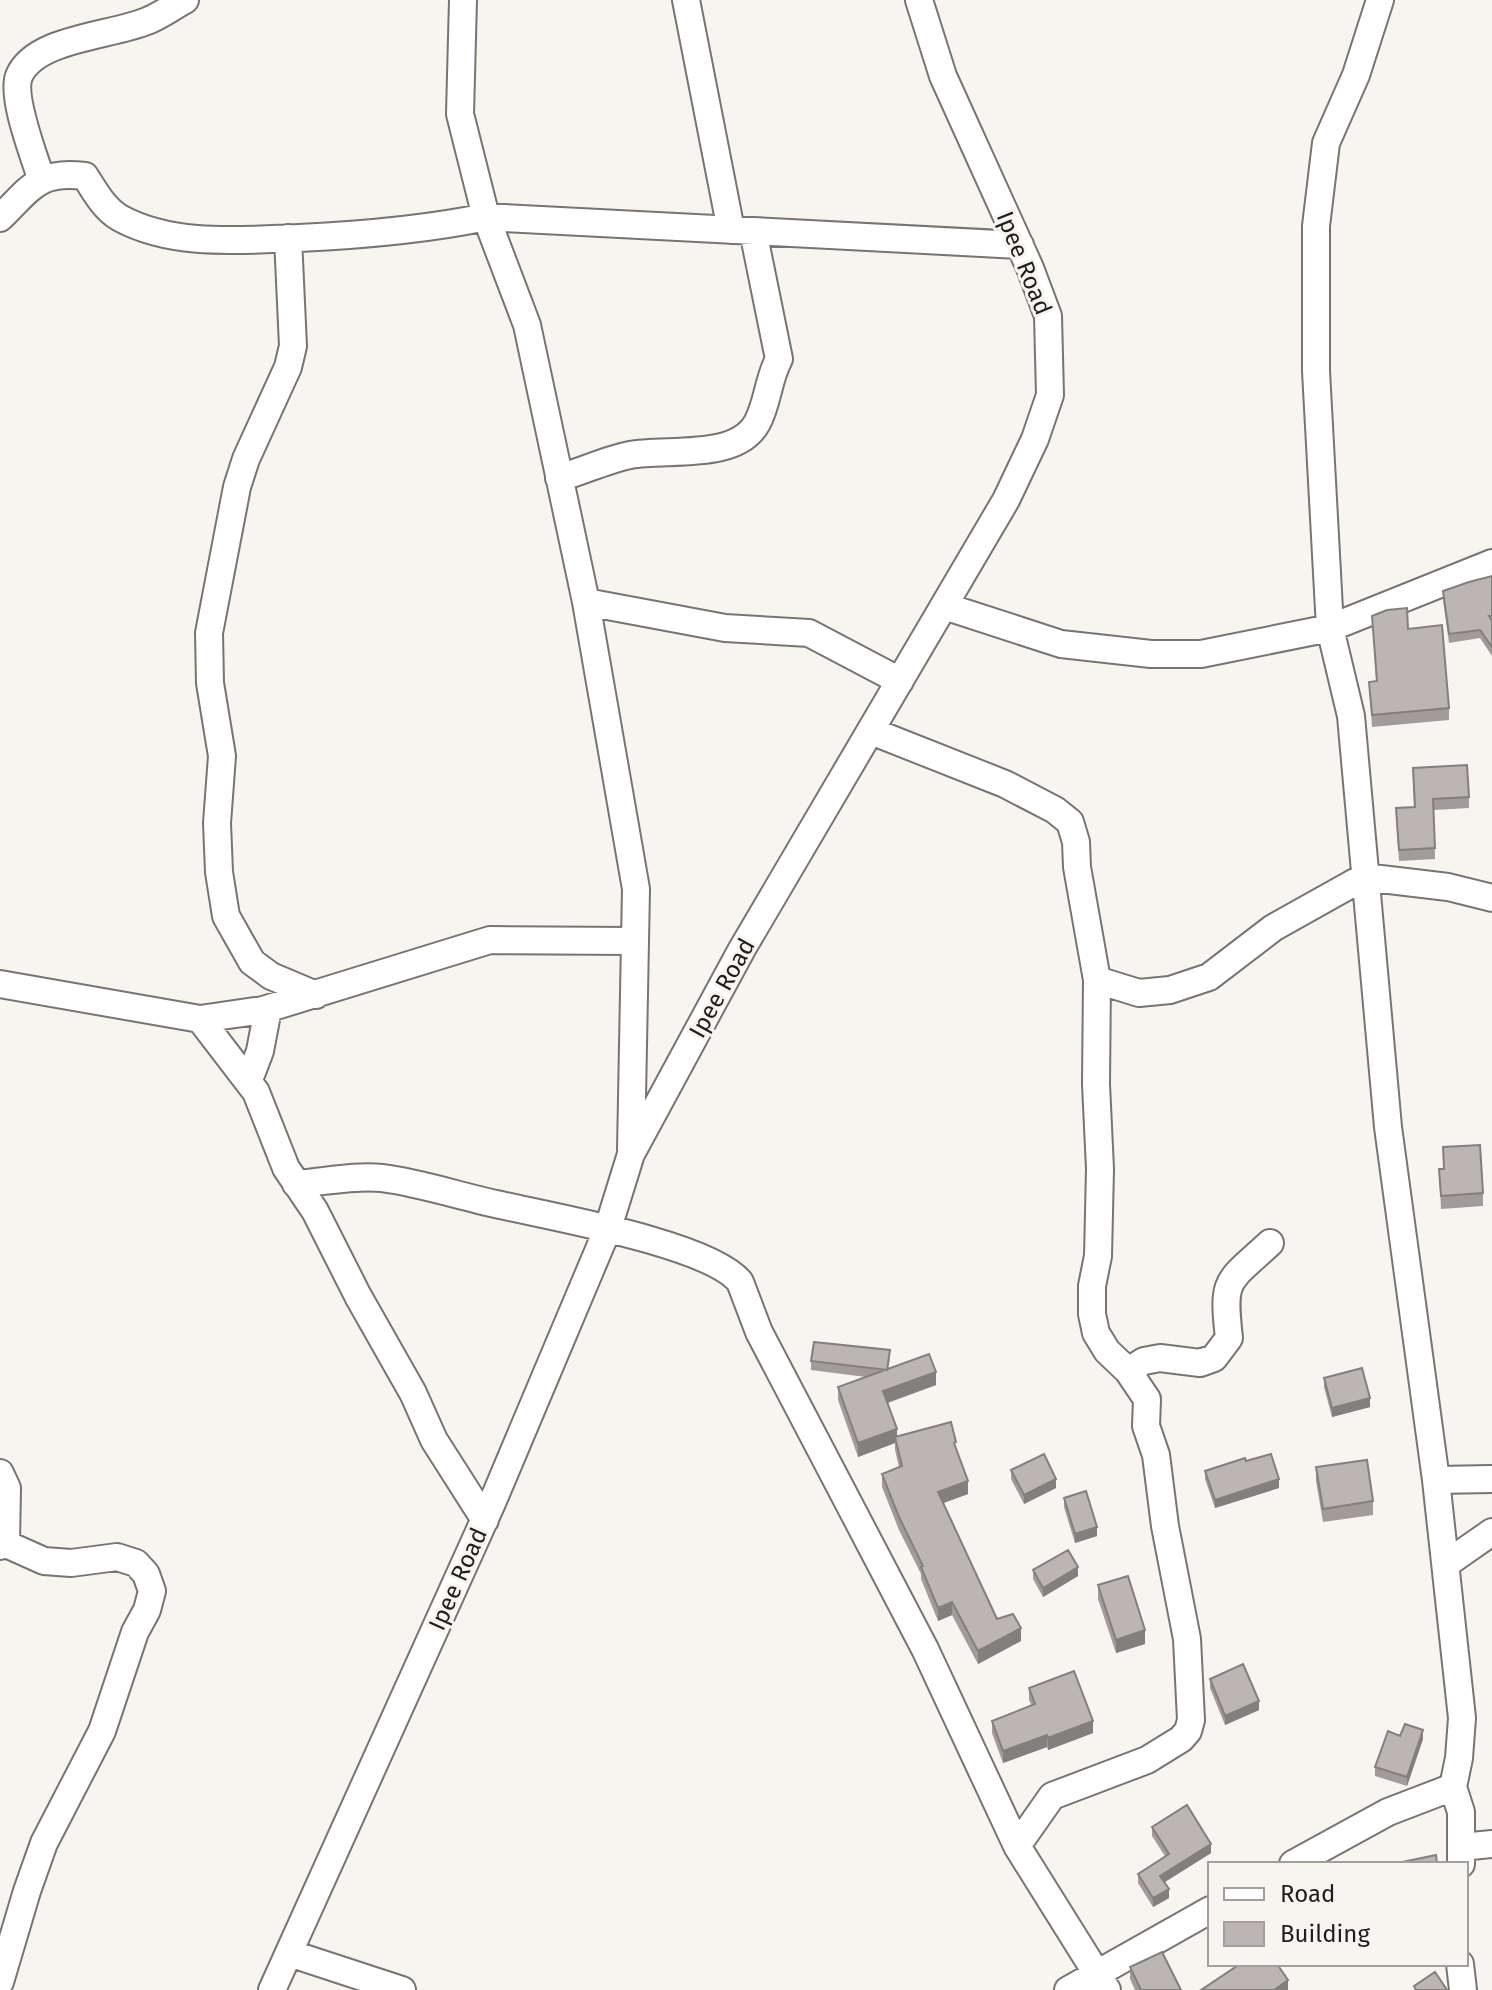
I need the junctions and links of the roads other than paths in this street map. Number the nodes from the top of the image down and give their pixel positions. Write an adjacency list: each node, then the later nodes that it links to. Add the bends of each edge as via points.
1 (185, 0): 6 (street, via 147,21 41,51 30,62 18,78 20,105)
2 (463, 0): 7 (street, via 460,114)
3 (686, 0): 9 (street)
4 (919, 0): 11 (street, Ipee Road, via 943,76)
5 (1380, 0): 16 (street, via 1356,75 1326,143 1316,226 1316,371)
6 (41, 178): 8 (street); 10 (street, via 62,173 85,176 117,217 164,233 220,240)
7 (486, 217): 9 (street); 10 (street, via 431,228); 12 (street, via 527,325)
8 (0, 218)
9 (742, 231): 11 (street); 12 (street, via 779,359 756,424 738,442 707,452 629,455)
10 (288, 238): 24 (street, via 293,346 237,487 209,633 210,683 222,756 218,835 226,916 252,962)
11 (1020, 245): 15 (street, Ipee Road, via 1048,316 1050,395 1006,500)
12 (559, 478): 14 (street)
13 (1492, 563): 16 (street)
14 (586, 602): 17 (street, via 725,628 809,633); 21 (street, via 636,889)
15 (944, 606): 16 (street, via 1061,644 1151,654 1201,654); 17 (street, Ipee Road)
16 (1330, 628): 19 (street, via 1351,716)
17 (900, 681): 18 (street, Ipee Road)
18 (871, 731): 22 (street, via 1005,784 1070,822); 28 (street, Ipee Road, via 742,949)
19 (1364, 877): 20 (street); 22 (street, via 1273,928 1209,977 1139,993); 35 (street, via 1388,1127)
20 (1492, 898)
21 (633, 941): 24 (street, via 490,940); 28 (street)
22 (1097, 980): 32 (street, via 1100,1169 1092,1314 1107,1351)
23 (0, 984): 26 (street)
24 (316, 995): 25 (street)
25 (268, 1009): 26 (street); 27 (street)
26 (200, 1019): 27 (street)
27 (249, 1080): 29 (street)
28 (631, 1154): 30 (street, Ipee Road)
29 (296, 1184): 30 (street, via 380,1178); 36 (street, via 434,1440)
30 (608, 1228): 36 (street, Ipee Road); 42 (street, via 690,1254 727,1270 740,1282 759,1332 925,1649)
31 (1270, 1243): 32 (street, via 1231,1281 1224,1308 1229,1338 1214,1358 1200,1363 1160,1358)
32 (1128, 1371): 42 (street, via 1147,1399 1146,1426 1156,1455 1187,1639 1191,1720 1181,1739 1147,1760 1052,1796)
33 (0, 1473): 38 (street, via 7,1488)
34 (1492, 1479): 35 (street)
35 (1436, 1480): 39 (street)
36 (485, 1520): 46 (street, Ipee Road)
37 (1492, 1532): 39 (street)
38 (3, 1545): 48 (street, via 44,1561 117,1557 136,1563 152,1591 102,1731 44,1843)
39 (1446, 1564): 40 (street, via 1462,1718)
40 (1453, 1787): 43 (street, via 1461,1812); 44 (street, via 1388,1812)
41 (1492, 1844): 43 (street)
42 (1017, 1846): 49 (street)
43 (1461, 1856)
44 (1297, 1862)
45 (1208, 1911): 49 (street)
46 (289, 1953): 50 (street, Ipee Road); 51 (street)
47 (1460, 1966): 53 (street)
48 (0, 1982)
49 (1102, 1982): 52 (street)
50 (272, 1990)
51 (402, 1990)
52 (1068, 1990)
53 (1463, 1990)

